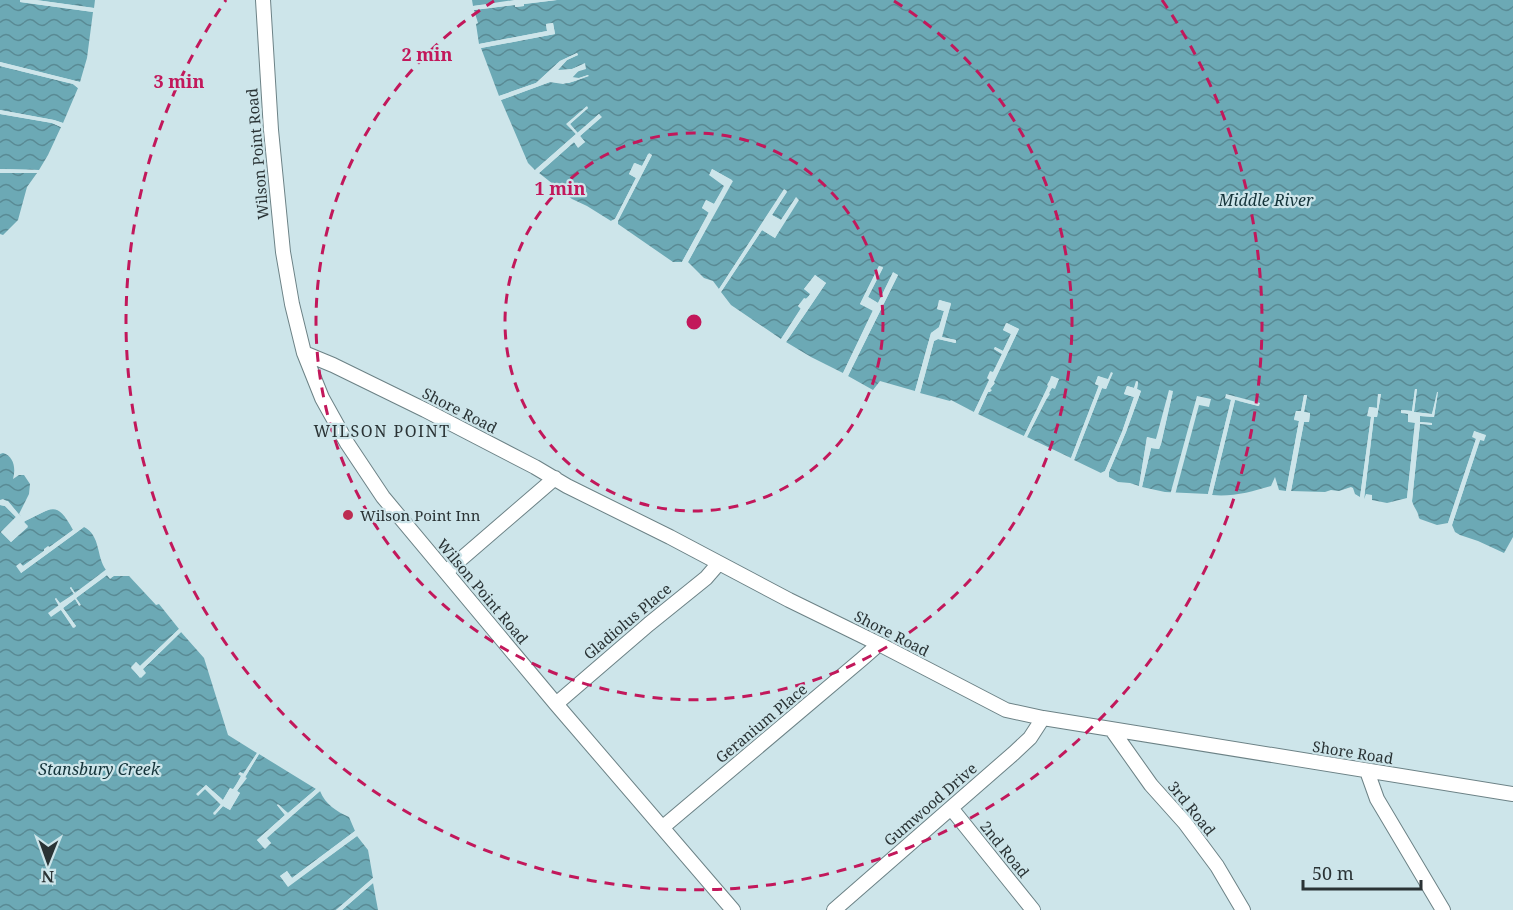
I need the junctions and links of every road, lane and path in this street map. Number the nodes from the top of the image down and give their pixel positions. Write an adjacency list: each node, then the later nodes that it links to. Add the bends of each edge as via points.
1 (263, 0): 2 (street, Wilson Point Road, via 283,252)
2 (304, 353): 3 (street, Shore Road); 5 (street, Wilson Point Road, via 325,404 362,467)
3 (555, 478): 4 (street, Shore Road); 5 (street)
4 (719, 563): 6 (street, Shore Road); 7 (street, Gladiolus Place)
5 (446, 572): 7 (street, Wilson Point Road)
6 (879, 644): 8 (street, Shore Road, via 1006,710); 13 (street, Geranium Place)
7 (556, 704): 13 (street, Wilson Point Road)
8 (1042, 718): 9 (street, Shore Road); 12 (street, Gumwood Drive, via 1030,738)
9 (1112, 730): 10 (street, Shore Road); 17 (street, 3rd Road, via 1151,785 1192,832)
10 (1367, 771): 11 (street, Shore Road); 18 (street, via 1377,800)
11 (1513, 794)
12 (951, 808): 15 (street, Gumwood Drive); 16 (street, 2nd Road)
13 (663, 827): 14 (street, Wilson Point Road)
14 (734, 910)
15 (834, 910)
16 (1033, 910)
17 (1243, 910)
18 (1443, 910)

